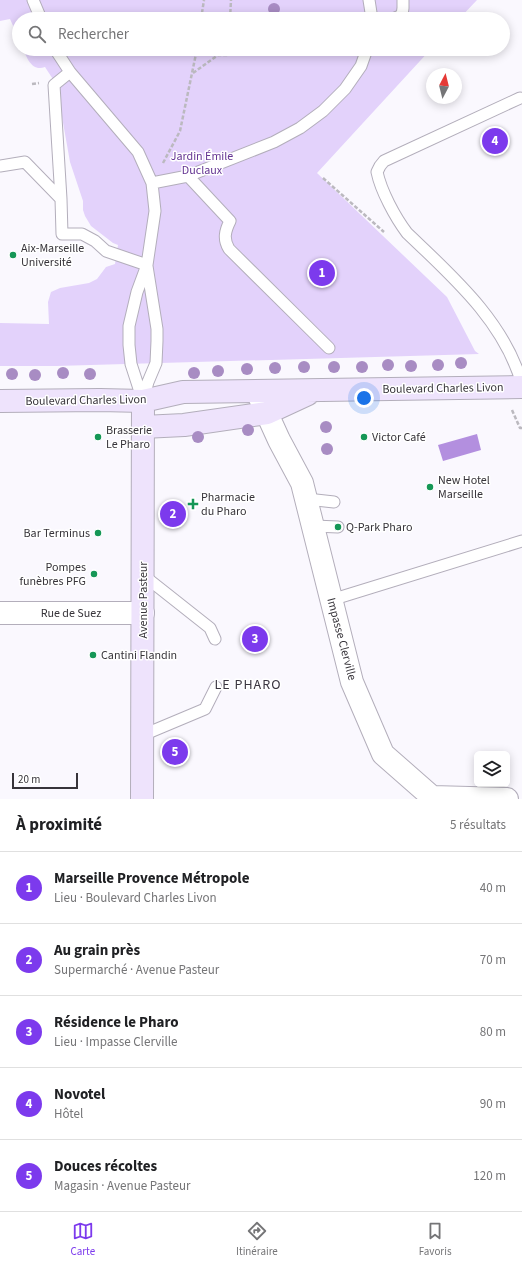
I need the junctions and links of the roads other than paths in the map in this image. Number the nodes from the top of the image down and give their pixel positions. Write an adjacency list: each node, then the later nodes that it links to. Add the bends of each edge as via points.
1 (33, 0): 4 (lane)
2 (369, 0): 5 (lane)
3 (403, 0): 6 (lane)
4 (38, 12)
5 (371, 12)
6 (402, 12)
7 (60, 56): 9 (lane)
8 (365, 56): 12 (lane, via 361,66 345,89 324,111 300,128 274,142)
9 (70, 72): 13 (lane, via 138,152); 14 (lane, via 54,85)
10 (520, 98): 17 (lane, via 384,161 377,172 395,214 407,233 455,279 490,321 508,347)
11 (0, 166): 14 (lane, via 25,162)
12 (188, 176): 13 (lane); 16 (lane, via 230,221 225,232 225,243 229,249)
13 (152, 183): 15 (lane, via 155,211)
14 (61, 199): 15 (lane, via 62,234 82,234 106,251)
15 (147, 265): 21 (lane, via 157,329 156,363); 21 (lane, via 129,326 132,364)
16 (329, 348)
17 (521, 375): 18 (main road, Boulevard Charles Livon)
18 (316, 390): 19 (main road, Boulevard Charles Livon); 22 (main road, Boulevard Charles Livon)
19 (257, 392): 21 (main road, Boulevard Charles Livon, via 183,392); 22 (street, Impasse Clerville)
20 (0, 401): 21 (main road, Boulevard Charles Livon)
21 (143, 401): 23 (main road, Avenue Pasteur)
22 (267, 413): 23 (main road, Boulevard Charles Livon, via 184,425); 24 (street, Impasse Clerville, via 302,483)
23 (143, 427): 29 (main road, Avenue Pasteur)
24 (307, 499): 25 (lane); 26 (street, Impasse Clerville)
25 (334, 502)
26 (314, 526): 27 (lane); 30 (street, Impasse Clerville)
27 (338, 527)
28 (522, 541): 30 (lane)
29 (143, 575): 32 (main road, Avenue Pasteur); 33 (lane, via 210,628)
30 (331, 600): 37 (street, Impasse Clerville, via 352,682 384,754 432,797)
31 (0, 613): 32 (street, Rue de Suez)
32 (143, 613): 35 (main road, Avenue Pasteur)
33 (216, 639)
34 (216, 687): 35 (lane, via 205,709)
35 (143, 735): 36 (main road, Avenue Pasteur)
36 (142, 799)
37 (507, 799)

